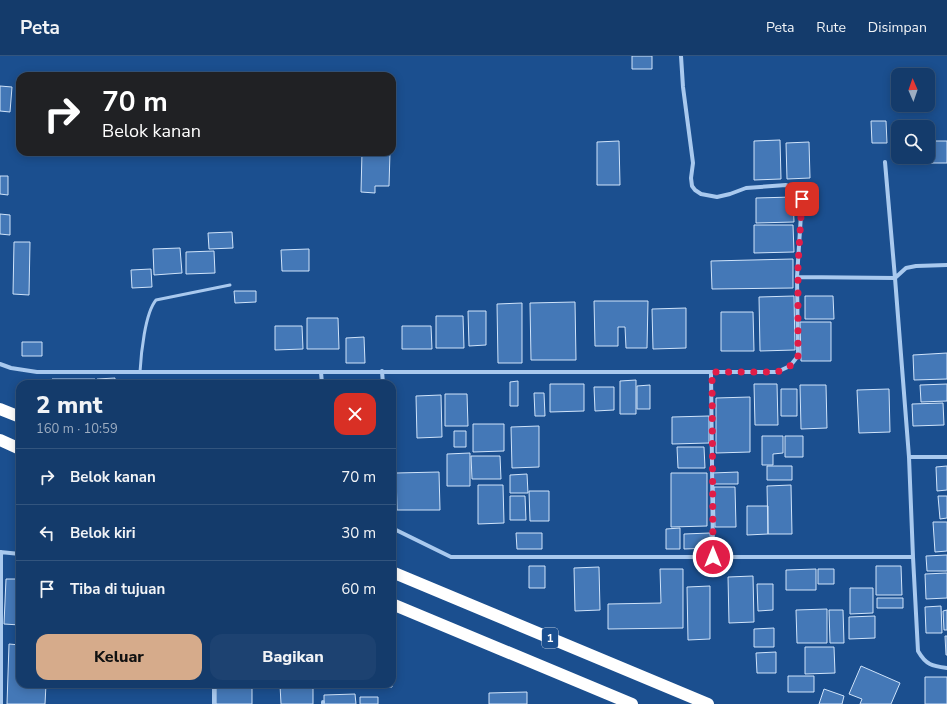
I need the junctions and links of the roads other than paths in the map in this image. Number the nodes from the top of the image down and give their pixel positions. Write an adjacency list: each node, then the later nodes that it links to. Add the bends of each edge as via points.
1 (681, 56): 4 (street, via 693,163 692,186 701,194 717,197 758,186 786,185 798,192 802,199)
2 (885, 162): 5 (street)
3 (947, 265): 5 (street, via 906,268)
4 (797, 277): 5 (street); 11 (street, via 798,356 790,366 777,372)
5 (894, 278): 18 (street)
6 (230, 285): 9 (lane, via 156,300 148,320)
7 (0, 364): 9 (street, via 37,372)
8 (382, 371): 10 (street); 11 (street); 13 (street)
9 (140, 372): 10 (street)
10 (321, 372): 12 (street)
11 (712, 372): 23 (street)
12 (322, 380)
13 (383, 380)
14 (0, 409): 15 (highway)
15 (16, 415)
16 (0, 440): 17 (highway)
17 (16, 447)
18 (909, 457): 19 (street); 24 (street)
19 (947, 457)
20 (396, 530): 23 (street, via 451,557)
21 (1, 552): 22 (street); 29 (street)
22 (16, 554)
23 (713, 557): 24 (street)
24 (912, 557): 27 (street, via 918,651 924,661 934,667)
25 (396, 574): 32 (highway, 1)
26 (396, 606): 31 (highway, 1)
27 (947, 668)
28 (214, 688): 30 (street)
29 (1, 704)
30 (214, 704)
31 (632, 704)
32 (708, 704)

